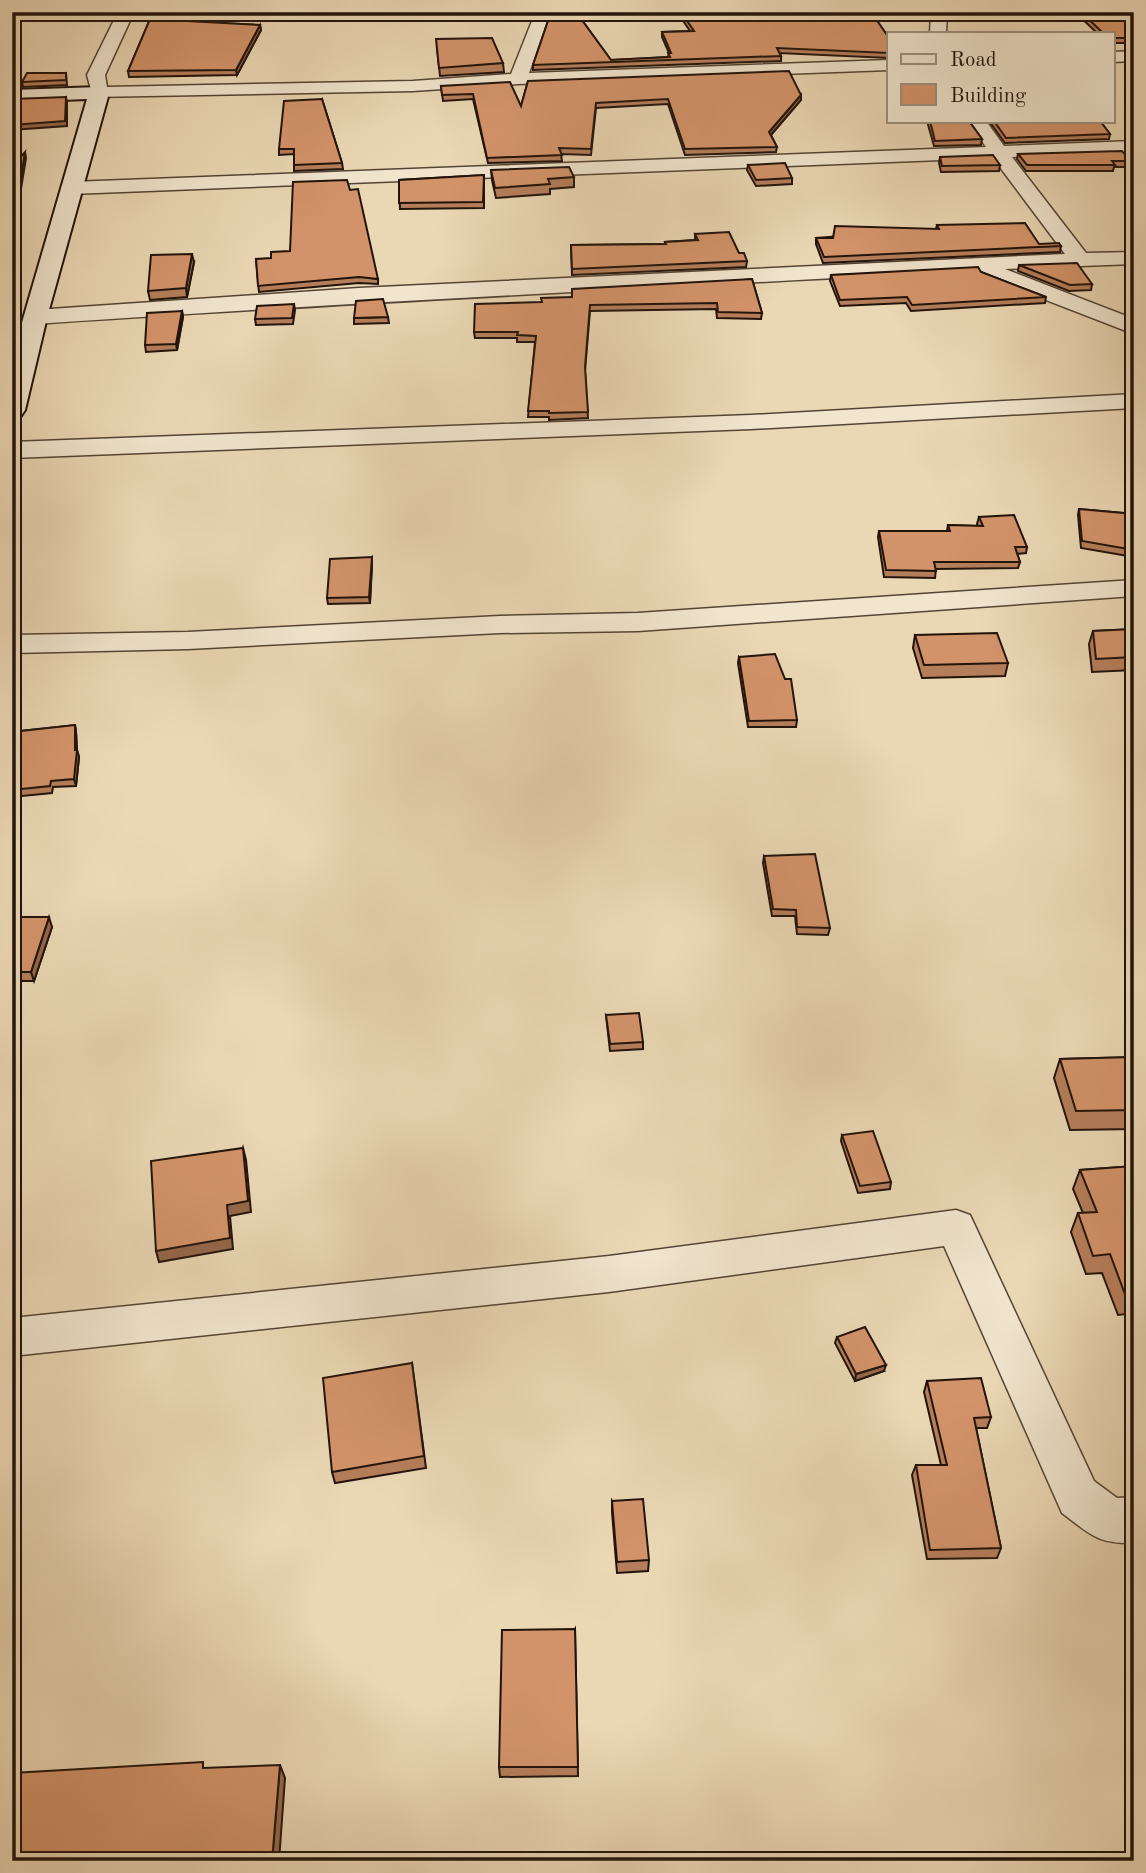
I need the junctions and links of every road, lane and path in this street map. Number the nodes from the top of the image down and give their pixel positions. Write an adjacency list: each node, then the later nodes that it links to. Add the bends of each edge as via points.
1 (126, 12): 9 (street, via 96,75)
2 (536, 12): 8 (street, via 540,21)
3 (939, 12): 4 (street)
4 (938, 32)
5 (1134, 56): 6 (street)
6 (1114, 57)
7 (887, 65): 8 (street)
8 (518, 79): 9 (street, via 414,86)
9 (99, 93): 10 (street); 14 (street)
10 (12, 96)
11 (978, 122): 13 (street)
12 (1134, 148): 13 (street)
13 (999, 153): 14 (street); 16 (street)
14 (71, 188): 18 (street)
15 (1134, 258): 16 (street)
16 (1080, 260): 17 (street)
17 (969, 264): 18 (street, via 359,295); 19 (street)
18 (35, 317): 21 (street)
19 (1134, 327)
20 (1134, 401): 22 (street, via 751,422)
21 (12, 410)
22 (12, 450)
23 (1134, 588): 24 (street, via 634,622)
24 (12, 644)
25 (12, 1337): 26 (street, via 610,1274 956,1227 1078,1497 1110,1521)
26 (1134, 1520)

